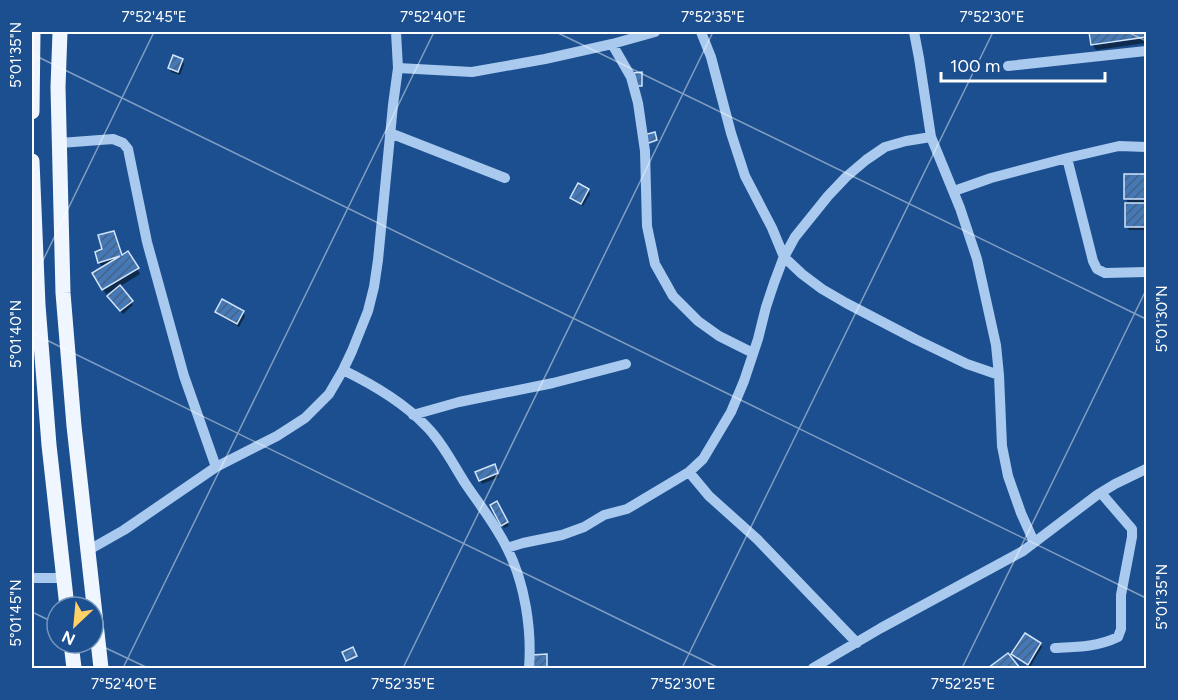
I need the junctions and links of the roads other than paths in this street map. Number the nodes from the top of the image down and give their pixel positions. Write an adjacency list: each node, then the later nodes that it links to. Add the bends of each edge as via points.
1 (33, 32): 11 (main road)
2 (60, 32): 14 (main road)
3 (396, 32): 10 (street)
4 (655, 32): 7 (street)
5 (701, 32): 20 (street, via 745,176)
6 (914, 32): 13 (street)
7 (612, 44): 10 (street, via 472,72); 23 (street, via 631,77 638,103 645,151 647,226 655,264 673,296 698,321)
8 (1146, 51): 9 (street)
9 (1008, 66)
10 (398, 68): 12 (street)
11 (32, 112)
12 (390, 133): 18 (street); 25 (street, via 374,287)
13 (931, 137): 19 (street); 20 (street, via 885,147 866,160 828,196)
14 (60, 143): 28 (street, via 112,138 128,149 147,242 184,376); 34 (main road, via 63,293)
15 (1146, 147): 16 (street, via 1119,146)
16 (1067, 158): 19 (street); 21 (street, via 1097,269 1105,273)
17 (32, 161): 22 (main road)
18 (505, 178)
19 (954, 192): 26 (street, via 977,259)
20 (784, 256): 23 (street); 26 (street, via 802,274 846,303 967,364)
21 (1146, 272)
22 (35, 305): 36 (main road)
23 (753, 353): 30 (street, via 731,412 704,459)
24 (626, 364): 27 (street)
25 (343, 370): 27 (street); 28 (street, via 328,394 305,418)
26 (999, 375): 32 (street, via 1002,446 1008,476)
27 (413, 415): 33 (street, via 438,442)
28 (216, 467): 34 (street)
29 (1146, 469): 31 (street)
30 (689, 472): 33 (street, via 627,509 604,515 585,527); 38 (street)
31 (1101, 493): 32 (street); 39 (street, via 1132,530 1121,595 1121,629 1118,637 1110,641)
32 (1034, 542): 38 (street)
33 (507, 548): 41 (street, via 524,602 531,646)
34 (87, 551): 40 (main road)
35 (32, 578): 36 (street)
36 (64, 578): 37 (main road)
37 (66, 595)
38 (857, 643): 42 (street)
39 (1055, 648)
40 (101, 669)
41 (529, 669)
42 (813, 669)

